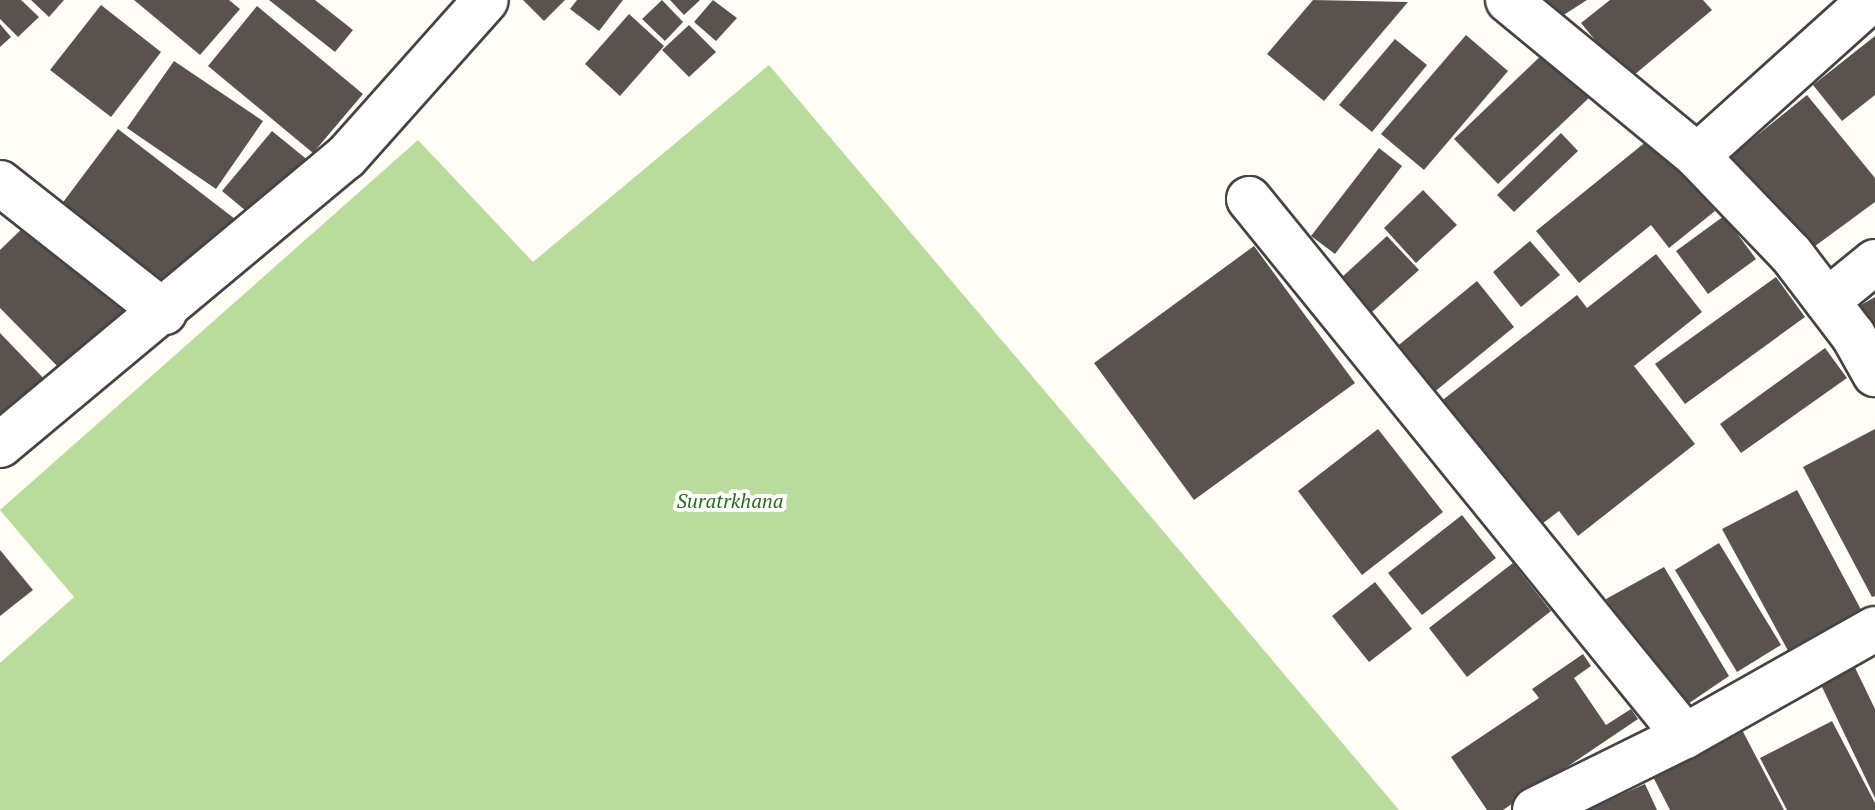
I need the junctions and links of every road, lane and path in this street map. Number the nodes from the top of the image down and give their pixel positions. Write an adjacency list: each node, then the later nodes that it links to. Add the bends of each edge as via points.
1 (486, 0): 9 (street, via 346,157)
2 (1508, 0): 4 (street)
3 (1871, 0): 4 (street)
4 (1697, 156): 8 (street, via 1791,254)
5 (0, 183): 9 (street)
6 (1249, 199): 13 (street)
7 (1875, 262): 8 (street)
8 (1827, 301): 10 (street)
9 (164, 312): 11 (street)
10 (1875, 374)
11 (0, 445)
12 (1875, 629): 13 (street)
13 (1685, 736): 14 (street)
14 (1535, 810)

